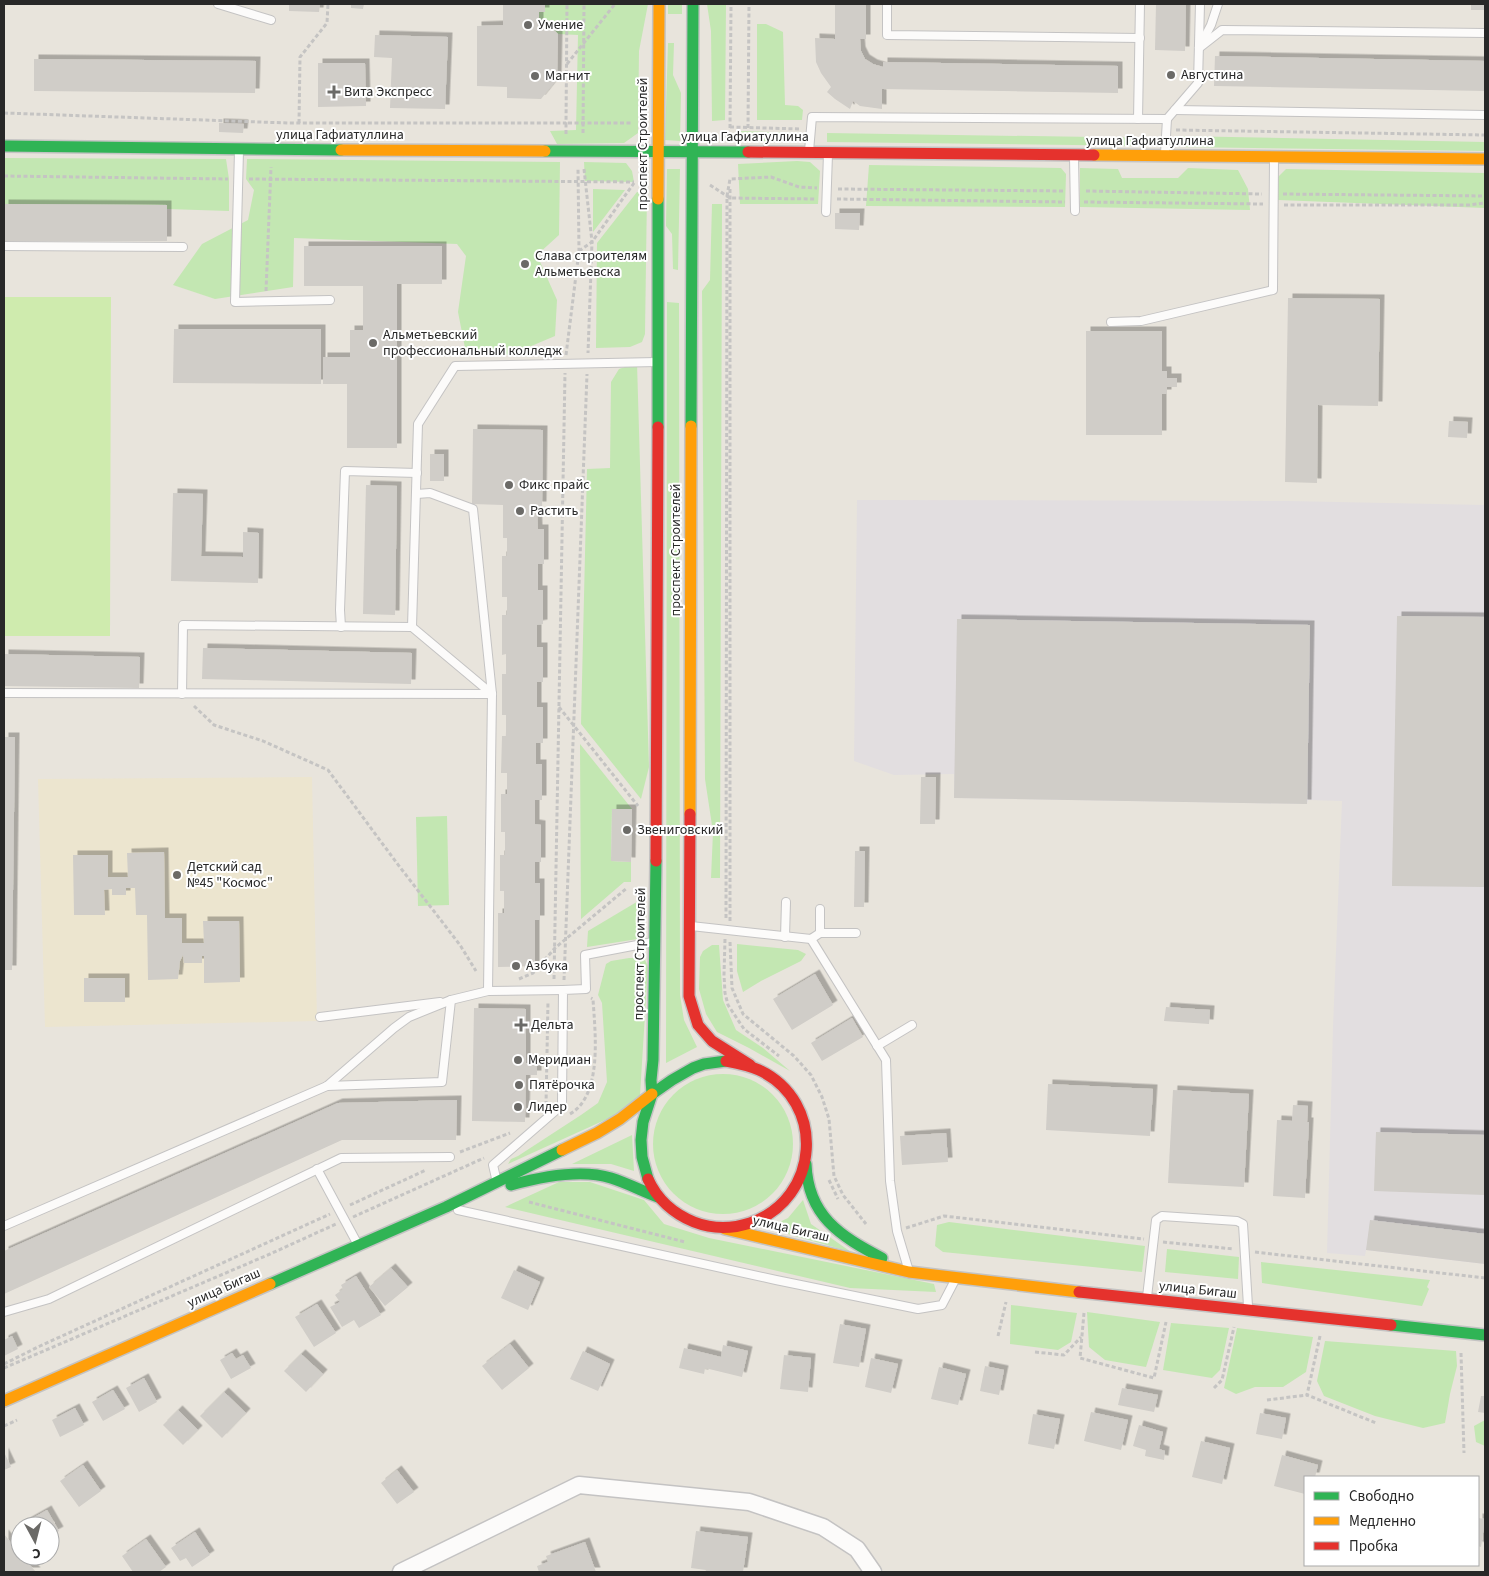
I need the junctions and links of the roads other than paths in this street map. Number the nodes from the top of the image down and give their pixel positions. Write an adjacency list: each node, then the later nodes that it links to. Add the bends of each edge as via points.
1 (218, 4): 8 (lane)
2 (659, 4): 18 (street, проспект Строителей, via 663,29)
3 (693, 4): 19 (street, проспект Строителей, via 688,29)
4 (887, 4): 10 (lane, via 887,35)
5 (1140, 4): 10 (lane)
6 (1200, 4): 11 (lane)
7 (1218, 4): 11 (lane)
8 (270, 20)
9 (1485, 33): 11 (lane, via 1222,30)
10 (1140, 38): 15 (lane)
11 (1199, 48): 12 (lane, via 1198,83)
12 (1175, 110): 13 (lane); 14 (lane)
13 (1485, 115)
14 (1167, 119): 15 (lane); 23 (lane)
15 (1138, 120): 20 (lane, via 812,117)
16 (4, 146): 17 (street, улица Гафиатуллина)
17 (239, 149): 18 (street, улица Гафиатуллина); 30 (lane, via 236,302)
18 (658, 152): 19 (street, улица Гафиатуллина); 32 (street, проспект Строителей, via 662,285)
19 (693, 152): 20 (street, улица Гафиатуллина); 42 (street, проспект Строителей, via 688,285)
20 (809, 153): 21 (street, улица Гафиатуллина)
21 (828, 153): 22 (street, улица Гафиатуллина); 27 (lane)
22 (1074, 155): 23 (street, улица Гафиатуллина); 26 (lane)
23 (1165, 156): 24 (street, улица Гафиатуллина)
24 (1274, 157): 25 (street, улица Гафиатуллина); 31 (lane, via 1273,290 1140,322)
25 (1485, 159)
26 (1075, 211)
27 (826, 212)
28 (4, 246): 29 (lane)
29 (183, 247)
30 (330, 300)
31 (1111, 322)
32 (657, 362): 33 (lane, via 455,366 418,424); 47 (street, проспект Строителей)
33 (417, 473): 34 (lane); 35 (lane, via 345,471)
34 (417, 494): 36 (lane); 39 (lane, via 430,493 473,509)
35 (341, 627): 36 (lane); 38 (lane, via 183,625)
36 (412, 628): 39 (lane)
37 (4, 693): 38 (lane)
38 (182, 694): 39 (lane)
39 (492, 694): 49 (lane)
40 (786, 902): 45 (lane)
41 (820, 909): 43 (lane)
42 (689, 926): 45 (lane); 54 (street, проспект Строителей, via 689,996 698,1025 712,1042)
43 (820, 933): 44 (lane); 46 (lane)
44 (856, 933)
45 (785, 937): 46 (lane)
46 (811, 939): 53 (lane)
47 (656, 941): 48 (lane, via 585,954 586,989); 56 (street, проспект Строителей)
48 (563, 990): 49 (lane); 60 (lane, via 562,1105 493,1165)
49 (488, 991): 50 (lane)
50 (452, 1000): 51 (lane); 55 (lane, via 409,1017); 55 (lane, via 442,1082)
51 (320, 1017)
52 (912, 1025): 53 (lane)
53 (877, 1046): 66 (lane, via 886,1060 890,1181 897,1231)
54 (753, 1067): 56 (street, via 726,1061 698,1066); 57 (street, via 775,1079 792,1096 803,1116)
55 (328, 1086): 63 (lane)
56 (652, 1094): 60 (street, улица Бигаш, via 620,1120 597,1133); 61 (street, via 642,1121 641,1155 646,1176)
57 (808, 1142): 64 (street, via 805,1166 795,1189 778,1209 753,1224); 66 (street, улица Бигаш, via 805,1175 810,1196 822,1217 874,1254)
58 (450, 1156): 59 (lane, via 341,1158)
59 (317, 1169): 65 (lane); 70 (lane, via 49,1299)
60 (496, 1182): 62 (street, улица Бигаш)
61 (658, 1197): 62 (street, улица Бигаш, via 602,1176 574,1176 516,1184); 64 (street, via 676,1214 699,1225)
62 (451, 1204): 65 (street, улица Бигаш); 67 (lane, via 766,1278 918,1309 942,1305)
63 (4, 1226)
64 (725, 1229): 66 (street, улица Бигаш)
65 (358, 1245): 72 (street, улица Бигаш)
66 (909, 1272): 67 (street, улица Бигаш)
67 (956, 1278): 68 (street, улица Бигаш)
68 (1146, 1300): 69 (street, улица Бигаш); 69 (lane, via 1156,1220 1162,1216 1237,1221 1244,1224)
69 (1243, 1310): 71 (street, улица Бигаш)
70 (4, 1312)
71 (1485, 1335)
72 (4, 1401)
73 (401, 1572): 74 (street, via 579,1485 749,1502 823,1527 857,1549)
74 (873, 1572)

